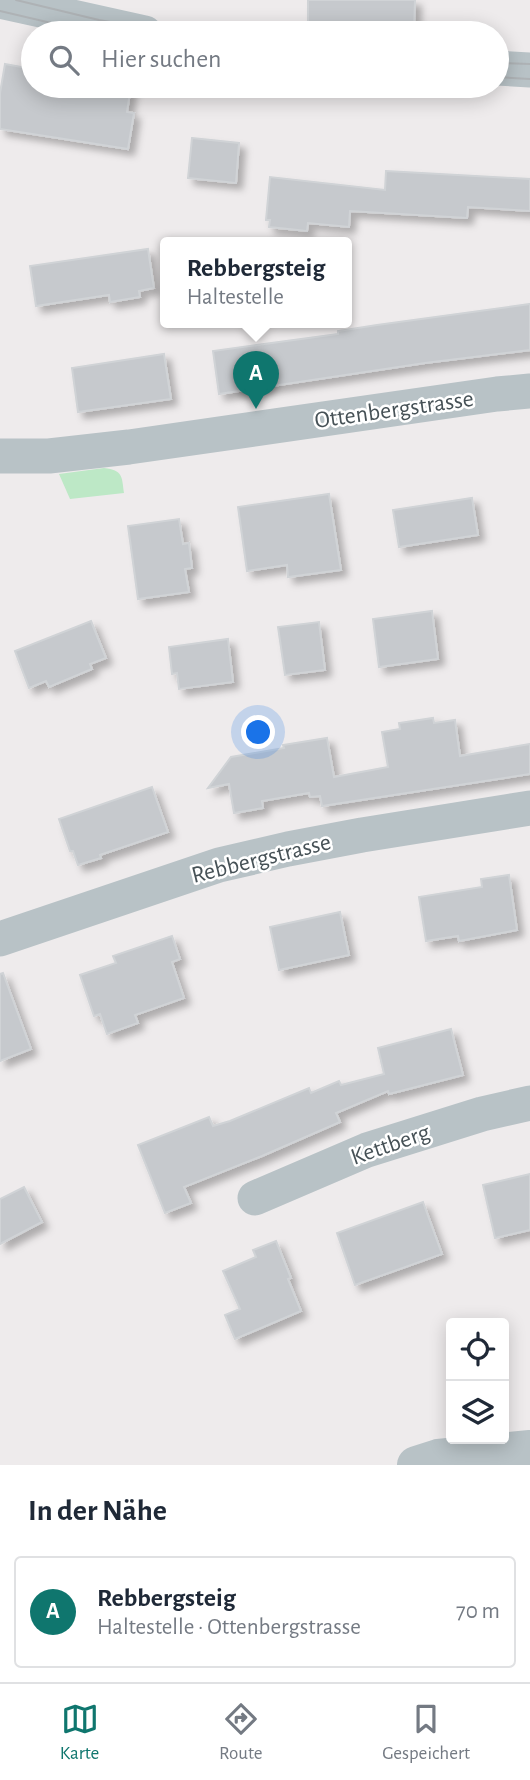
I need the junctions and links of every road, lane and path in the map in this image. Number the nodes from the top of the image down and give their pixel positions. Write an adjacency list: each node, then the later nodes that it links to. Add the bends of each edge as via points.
1 (0, 1): 2 (street)
2 (91, 21)
3 (509, 69): 4 (street)
4 (530, 70)
5 (530, 391): 6 (street, Ottenbergstrasse, via 129,447)
6 (0, 456)
7 (530, 808): 8 (street, Rebbergstrasse, via 362,835 219,865)
8 (0, 939)
9 (530, 1102): 10 (street, Kettberg, via 367,1150)
10 (255, 1198)
11 (530, 1449): 12 (street)
12 (430, 1463)

